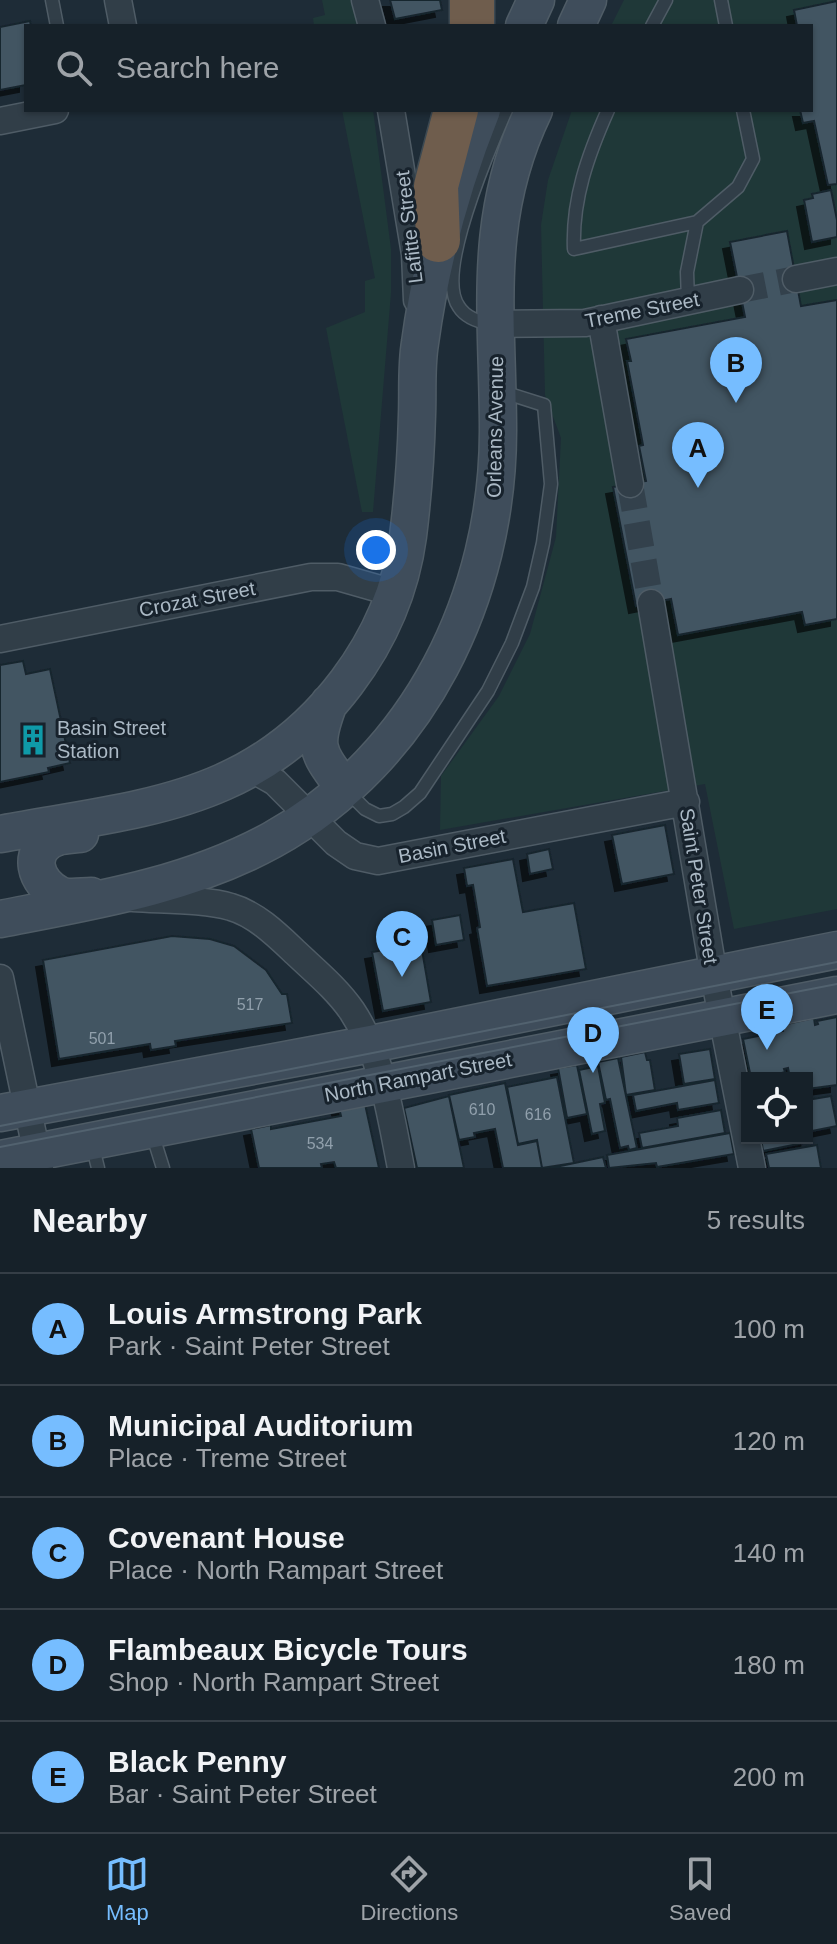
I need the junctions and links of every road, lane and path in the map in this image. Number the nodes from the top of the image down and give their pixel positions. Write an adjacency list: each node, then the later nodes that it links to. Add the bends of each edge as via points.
1 (52, 0): 9 (lane)
2 (118, 0): 10 (street)
3 (365, 0): 11 (street)
4 (472, 0): 12 (highway)
5 (537, 0): 13 (street); 14 (lane)
6 (588, 0): 15 (street)
7 (666, 0): 16 (lane)
8 (721, 0): 17 (lane)
9 (57, 24)
10 (123, 24)
11 (371, 24)
12 (472, 24)
13 (525, 24)
14 (532, 24)
15 (577, 24)
16 (653, 24)
17 (726, 24)
18 (45, 112): 26 (street)
19 (391, 112): 35 (street, Lafitte Street, via 415,254)
20 (455, 112): 28 (highway, via 436,186)
21 (481, 112): 28 (street)
22 (505, 112): 34 (lane, via 466,209 453,290 468,316)
23 (533, 112): 34 (street, Orleans Avenue, via 507,177 499,218)
24 (607, 112): 27 (lane, via 580,184 574,249)
25 (743, 112): 27 (lane, via 753,159 738,187)
26 (0, 121)
27 (697, 222): 32 (lane, via 687,272)
28 (438, 240): 35 (street)
29 (837, 271): 30 (street)
30 (796, 279)
31 (740, 290): 32 (street, Treme Street)
32 (688, 301): 33 (street, Treme Street)
33 (601, 319): 34 (street, Treme Street); 37 (street)
34 (496, 324): 36 (street, Orleans Avenue)
35 (420, 344): 38 (street, via 408,537)
36 (498, 390): 43 (street, Orleans Avenue, via 493,511 486,551 455,641 416,708); 43 (lane, via 544,405 551,484 533,587 512,643 480,704 420,793 404,807 379,816)
37 (630, 484)
38 (394, 593): 40 (street, Crozat Street, via 338,577 311,577); 41 (street, via 368,651)
39 (651, 603): 45 (street, Saint Peter Street)
40 (0, 639)
41 (329, 703): 42 (street); 43 (street, via 318,747)
42 (250, 768): 44 (street); 46 (street, Basin Street, via 275,782)
43 (344, 788): 46 (street, Orleans Avenue)
44 (190, 795): 47 (street); 48 (street, via 170,811 124,828 55,838 36,857 41,880 62,896)
45 (686, 802): 46 (street, Basin Street, via 378,861 355,856); 51 (street, Saint Peter Street)
46 (309, 815): 48 (street, Orleans Avenue, via 236,857)
47 (0, 834)
48 (118, 896): 49 (street); 55 (street, via 230,906 250,915 336,992)
49 (0, 919)
50 (837, 950): 51 (street, North Rampart Street)
51 (714, 976): 54 (street, Saint Peter Street); 55 (street, North Rampart Street)
52 (0, 978): 57 (street)
53 (837, 995): 54 (street, North Rampart Street)
54 (722, 1017): 56 (street, North Rampart Street); 64 (street, Saint Peter Street)
55 (371, 1044): 56 (street); 57 (street, North Rampart Street)
56 (384, 1084): 58 (street, North Rampart Street); 63 (street)
57 (14, 1110): 61 (street)
58 (151, 1129): 59 (street, North Rampart Street); 62 (lane)
59 (94, 1155): 61 (street, North Rampart Street)
60 (0, 1159): 61 (street, North Rampart Street)
61 (39, 1160)
62 (163, 1168)
63 (401, 1168)
64 (752, 1168)

